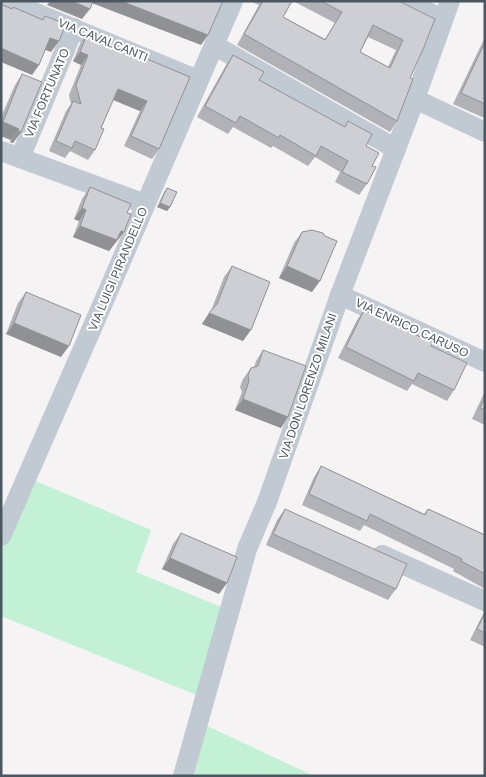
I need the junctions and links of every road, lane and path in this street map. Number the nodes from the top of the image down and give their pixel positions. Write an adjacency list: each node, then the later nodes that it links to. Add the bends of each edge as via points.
1 (7, 1): 6 (street, VIA CAVALCANTI)
2 (232, 1): 7 (street, VIA LUIGI PIRANDELLO)
3 (408, 1): 5 (street)
4 (450, 1): 5 (street, VIA DON LORENZO MILANI)
5 (443, 20): 9 (street, VIA DON LORENZO MILANI)
6 (74, 28): 8 (street, VIA CAVALCANTI); 13 (street, VIA FORTUNATO)
7 (214, 45): 8 (street, VIA LUIGI PIRANDELLO); 11 (street)
8 (198, 80): 14 (street, VIA LUIGI PIRANDELLO)
9 (415, 99): 10 (street); 11 (street, VIA DON LORENZO MILANI)
10 (485, 132)
11 (396, 149): 15 (street, VIA DON LORENZO MILANI)
12 (1, 151): 13 (street)
13 (20, 158): 14 (street)
14 (144, 204): 19 (street, VIA LUIGI PIRANDELLO)
15 (340, 295): 16 (street, VIA ENRICO CARUSO); 17 (street, VIA DON LORENZO MILANI)
16 (485, 362)
17 (267, 502): 18 (street); 22 (street, VIA DON LORENZO MILANI, via 247,549)
18 (285, 510)
19 (1, 536)
20 (367, 548): 21 (street)
21 (485, 601)
22 (183, 776)

